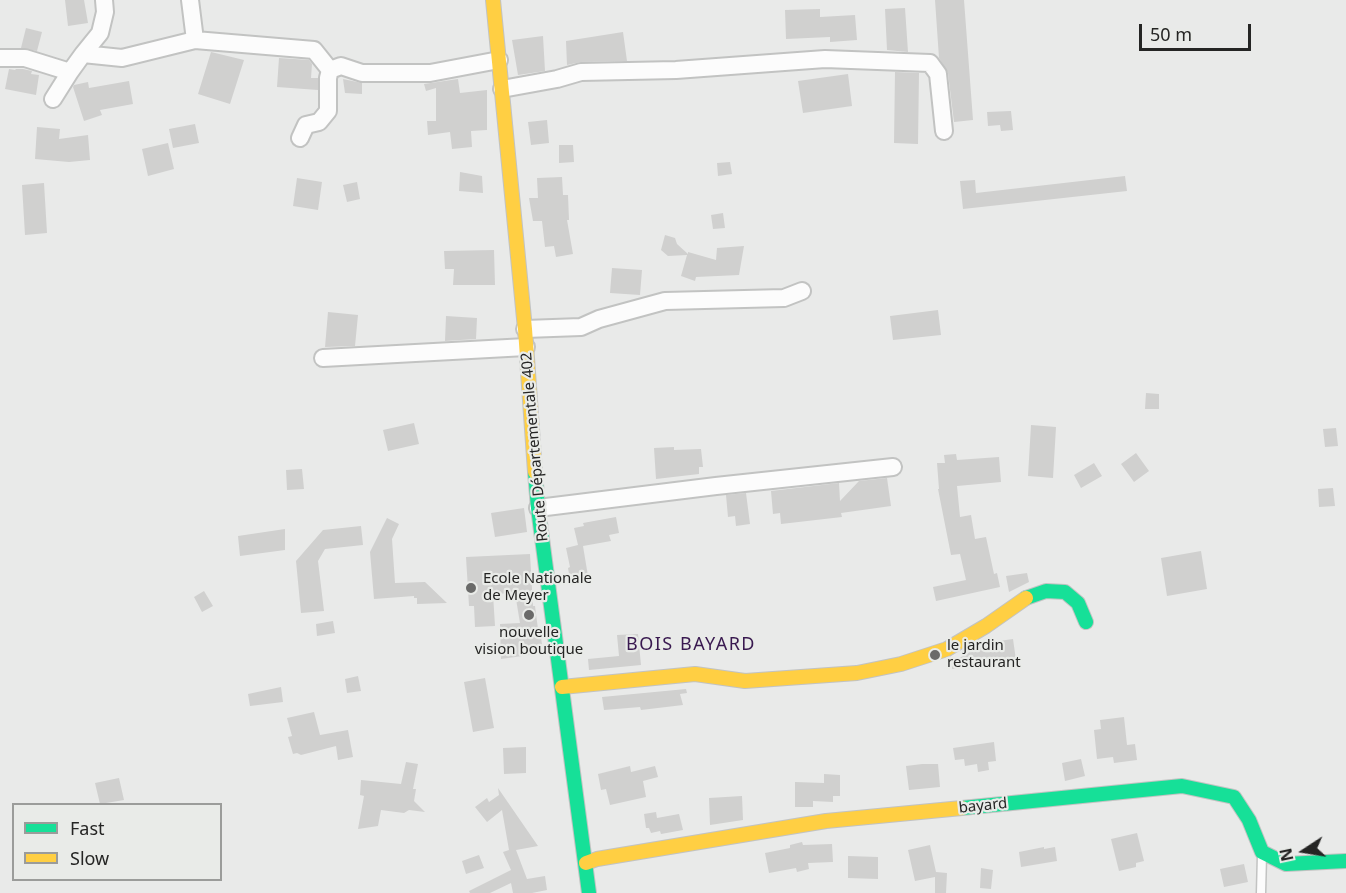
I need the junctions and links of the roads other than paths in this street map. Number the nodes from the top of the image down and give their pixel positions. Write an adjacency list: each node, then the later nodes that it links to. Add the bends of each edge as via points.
1 (104, 0): 5 (street, via 100,33)
2 (189, 0): 4 (street)
3 (494, 0): 7 (street, Route Départementale 402)
4 (195, 40): 5 (street, via 122,58); 8 (street, via 314,50)
5 (83, 54): 9 (street)
6 (0, 58): 9 (street, via 25,58)
7 (499, 60): 8 (street, via 430,72 362,73 341,66); 10 (street, Route Départementale 402)
8 (330, 70): 13 (street, via 328,111 319,122 306,125)
9 (70, 72): 11 (street)
10 (502, 89): 12 (street, via 581,72 676,70 825,59 930,63 938,74); 15 (street, Route Départementale 402)
11 (54, 99)
12 (944, 131)
13 (300, 138)
14 (802, 291): 15 (street, via 784,298 666,301 582,327)
15 (525, 329): 16 (street, Route Départementale 402)
16 (526, 347): 17 (street); 19 (street, Route Départementale 402)
17 (323, 358)
18 (893, 467): 19 (street)
19 (538, 508): 21 (street, Route Départementale 402)
20 (1086, 622): 21 (street, via 1078,603 1065,592 1046,591 1021,600 947,649 857,673 745,681 695,674)
21 (562, 687): 24 (street, Route Départementale 402)
22 (1262, 852): 23 (street, via 1286,864); 24 (street, bayard, via 1234,797 1182,786 826,821); 26 (lane)
23 (1346, 861)
24 (586, 863): 25 (street, Route Départementale 402)
25 (589, 893)
26 (1261, 893)

